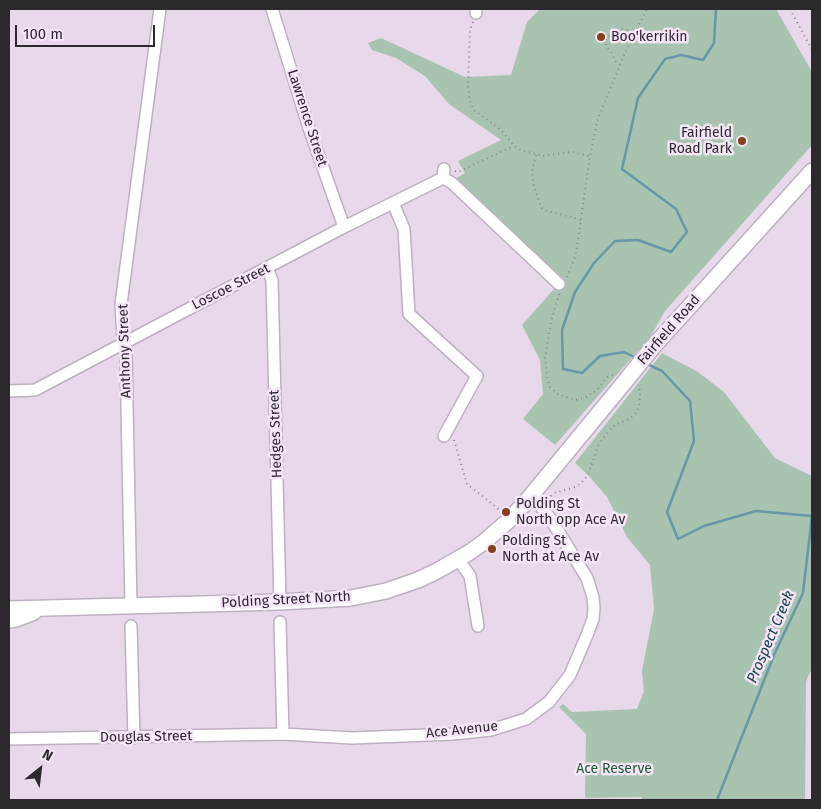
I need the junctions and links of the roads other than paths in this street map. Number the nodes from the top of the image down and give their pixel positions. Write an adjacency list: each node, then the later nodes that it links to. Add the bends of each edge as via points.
1 (160, 9): 8 (street, Anthony Street, via 121,304)
2 (272, 9): 5 (street, Lawrence Street)
3 (812, 171): 11 (main road, Fairfield Road, bridge, via 652,348)
4 (393, 204): 5 (street, Loscoe Street); 7 (street, Loscoe Street, via 443,173); 10 (street, via 404,229 409,314 477,376)
5 (344, 226): 6 (street, Loscoe Street)
6 (267, 268): 8 (street, Loscoe Street); 13 (street, Hedges Street, via 272,280)
7 (560, 284)
8 (123, 342): 9 (street, Loscoe Street, via 35,390); 14 (street, Anthony Street, via 126,355)
9 (9, 391)
10 (447, 430)
11 (531, 495): 12 (main road, Polding Street North, via 507,522); 21 (street, Ace Avenue, via 550,518 588,578 594,597 593,619 581,652 570,675 549,702 526,718 491,730 352,738)
12 (458, 559): 13 (main road, Polding Street North, via 418,580 386,591 352,598); 20 (street, via 470,576)
13 (280, 602): 14 (main road, Polding Street North)
14 (131, 606): 15 (main road, Polding Street North)
15 (42, 608): 16 (main road, Polding Street North); 17 (main road)
16 (9, 609)
17 (9, 620)
18 (280, 622): 21 (street)
19 (131, 626): 22 (street)
20 (478, 626)
21 (282, 734): 22 (street, Douglas Street)
22 (134, 738): 23 (street, Douglas Street)
23 (9, 739)

